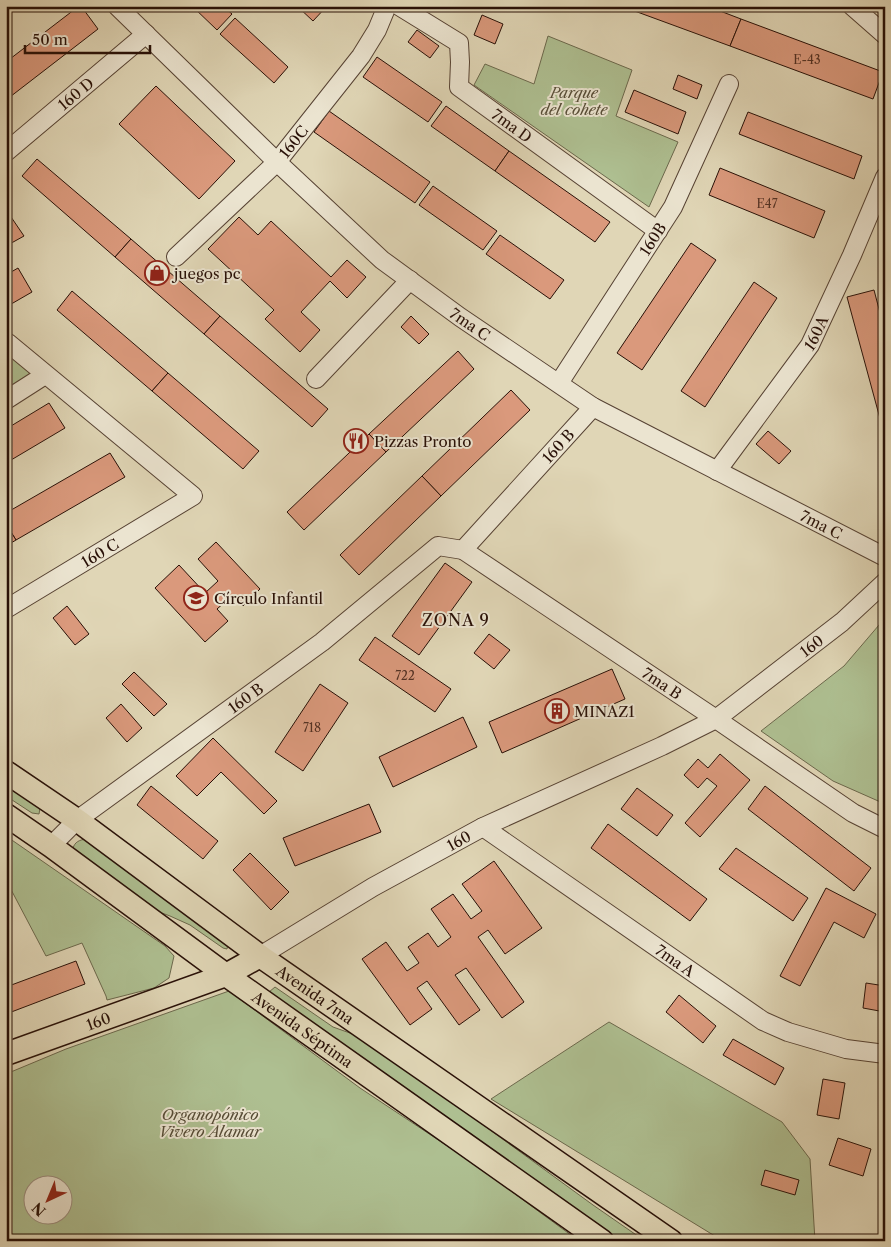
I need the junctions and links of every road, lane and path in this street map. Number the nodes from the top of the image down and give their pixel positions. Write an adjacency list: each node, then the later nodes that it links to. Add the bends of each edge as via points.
1 (117, 6): 5 (street, 7ma C)
2 (387, 6): 9 (street, 160C, via 361,56)
3 (399, 6): 11 (street, 7ma D, via 459,43 459,87)
4 (852, 6): 6 (street)
5 (146, 34): 8 (street, 160 D); 9 (street, 7ma C)
6 (885, 35)
7 (729, 84): 11 (street, 160B, via 673,207)
8 (6, 152)
9 (278, 162): 12 (street, 160C); 13 (street, 7ma C, via 382,260)
10 (885, 177): 20 (street, 160A, via 810,345)
11 (658, 231): 17 (street, 160B)
12 (176, 257)
13 (410, 280): 16 (street); 17 (street, 7ma C)
14 (6, 344): 15 (street)
15 (46, 375): 18 (street); 25 (street, 160 C, via 193,496)
16 (316, 379)
17 (559, 383): 19 (street, 7ma C)
18 (6, 400)
19 (593, 407): 20 (street, 7ma C); 22 (street, 160 B)
20 (717, 471): 23 (street, 7ma C)
21 (438, 546): 22 (street, 7ma B); 29 (street, 160 B, via 322,642)
22 (463, 550): 26 (street, 7ma B)
23 (885, 557)
24 (885, 582): 26 (street, 160, via 842,622)
25 (6, 609)
26 (716, 719): 30 (street, 160); 31 (street, 7ma B, via 853,813)
27 (6, 772): 29 (main road)
28 (6, 815): 32 (main road, Avenida Séptima)
29 (77, 820): 32 (street, 160 B); 33 (main road)
30 (483, 827): 33 (street, 160); 36 (street, 7ma A, via 763,1021 846,1049)
31 (885, 829)
32 (51, 846): 34 (main road, Avenida Séptima)
33 (260, 956): 34 (main road, 160); 38 (main road, Avenida 7ma)
34 (226, 975): 35 (main road, 160); 37 (main road, Avenida Séptima)
35 (6, 1054)
36 (885, 1054)
37 (602, 1241)
38 (671, 1241)

